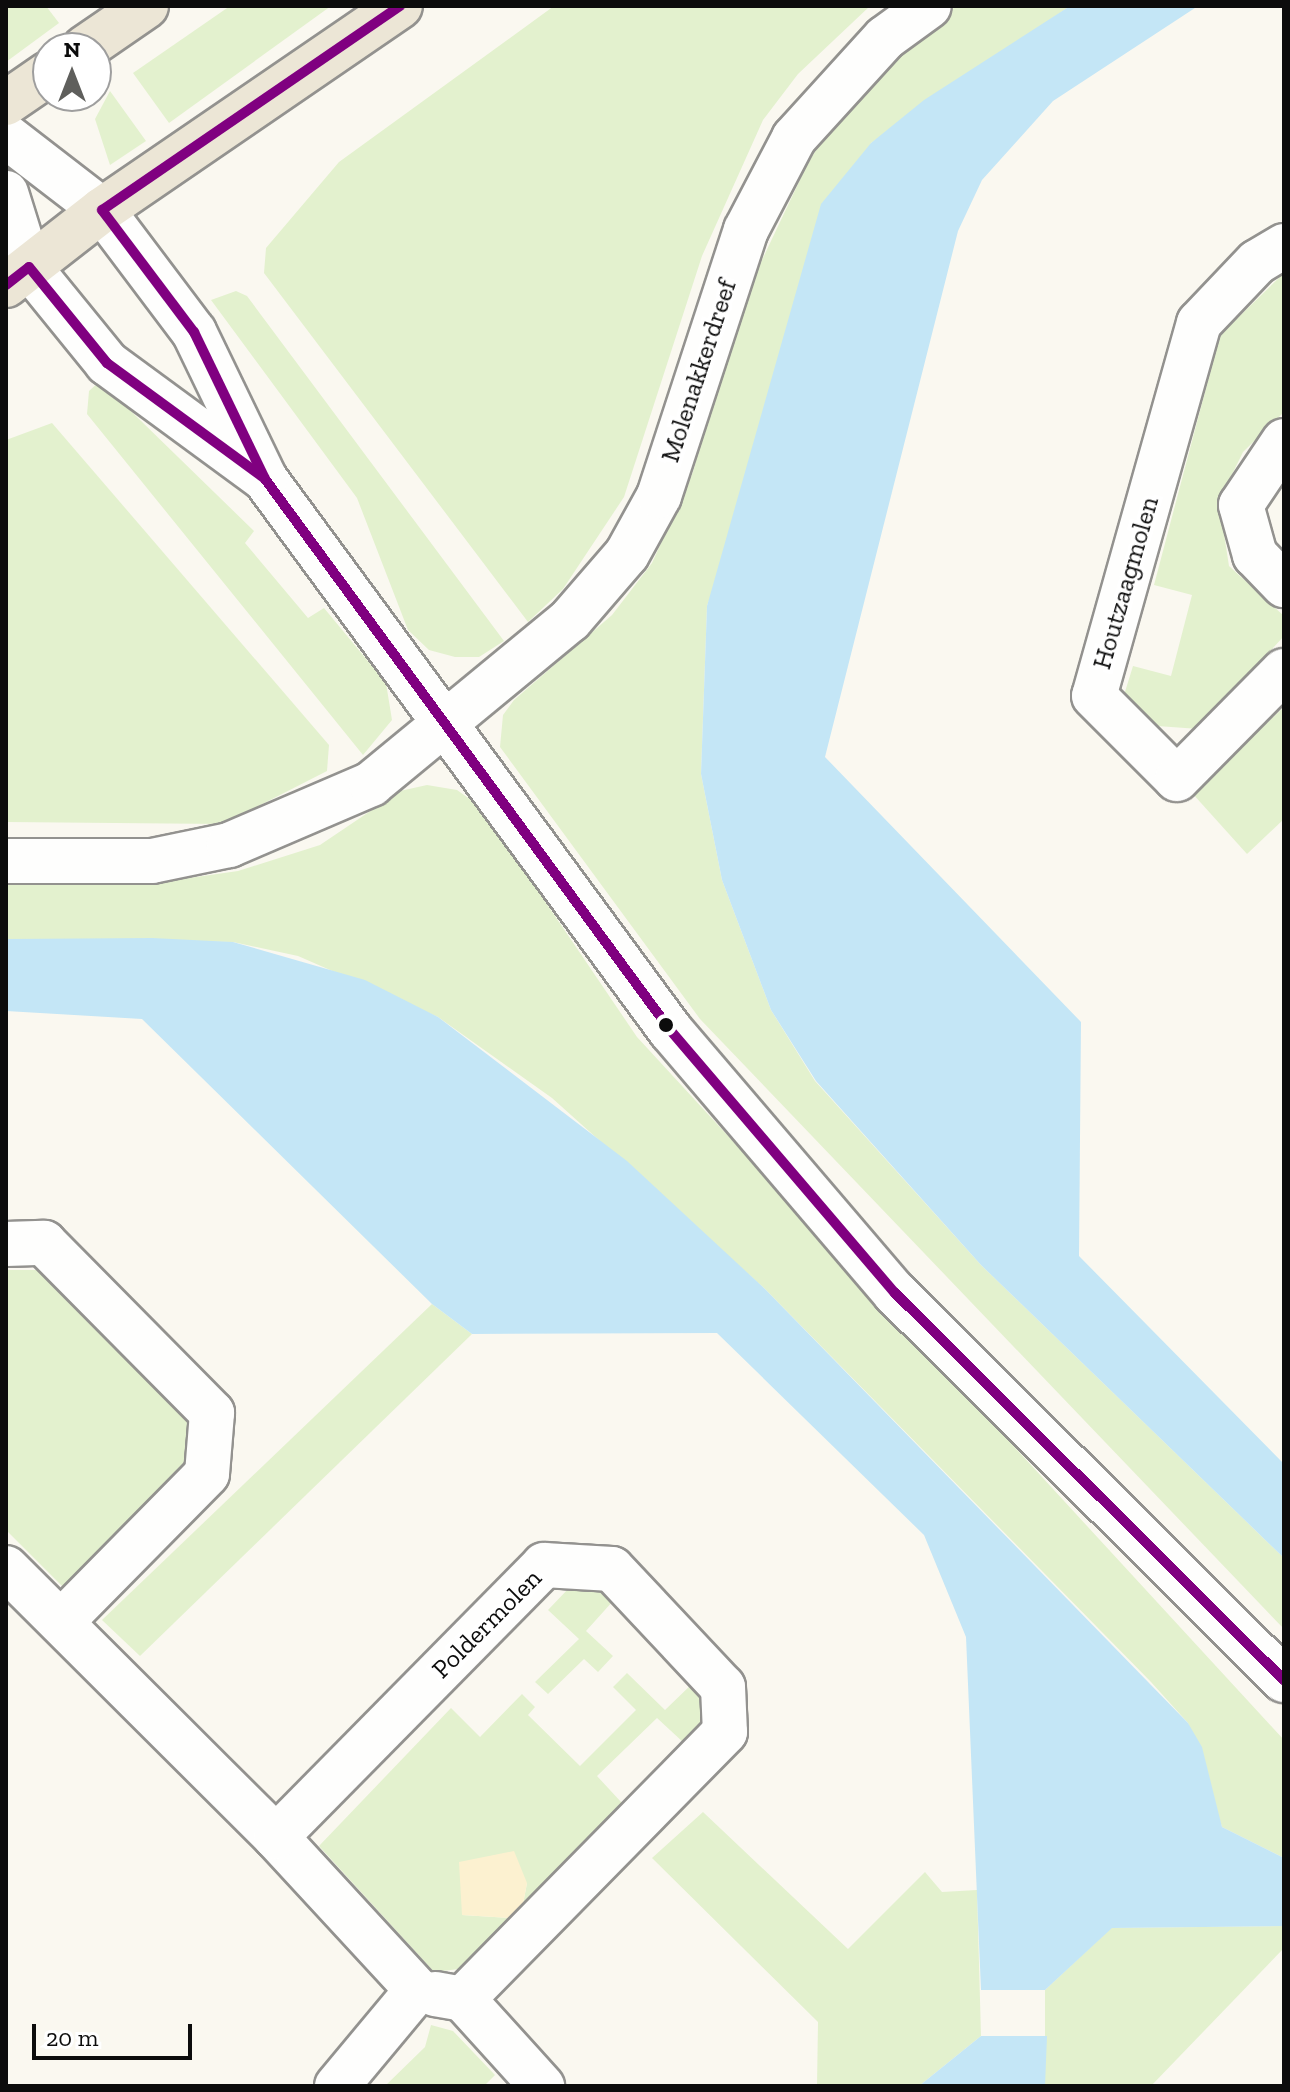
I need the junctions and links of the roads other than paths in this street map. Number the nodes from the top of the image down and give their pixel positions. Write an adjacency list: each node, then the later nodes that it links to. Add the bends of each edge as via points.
1 (146, 6): 4 (main road)
2 (400, 6): 9 (main road)
3 (929, 6): 16 (street, Molenakkerdreef, via 885,38 794,138 746,230 659,496 627,554 570,620)
4 (108, 32)
5 (32, 85): 6 (main road)
6 (6, 103)
7 (6, 136): 9 (street)
8 (6, 193): 11 (street)
9 (102, 210): 11 (main road); 13 (street, via 194,332)
10 (1284, 246): 15 (street, Houtzaagmolen, via 1257,262 1199,323 1094,696 1177,779)
11 (17, 276): 13 (street, via 107,363)
12 (1284, 441): 14 (street, via 1241,505 1255,555)
13 (265, 479): 16 (street)
14 (1284, 585)
15 (1284, 671)
16 (449, 721): 17 (street, Molenakkerdreef, via 371,784 229,845 152,861); 21 (street, via 671,1031 895,1293)
17 (6, 861)
18 (6, 1244): 20 (street, via 44,1243 212,1413 207,1474)
19 (6, 1568): 20 (street)
20 (61, 1622): 22 (street)
21 (1284, 1680)
22 (276, 1837): 23 (street); 24 (street, Poldermolen, via 544,1565 612,1569 723,1687 725,1732)
23 (417, 1990): 24 (street); 25 (street)
24 (463, 1999): 26 (street)
25 (337, 2086)
26 (542, 2086)

